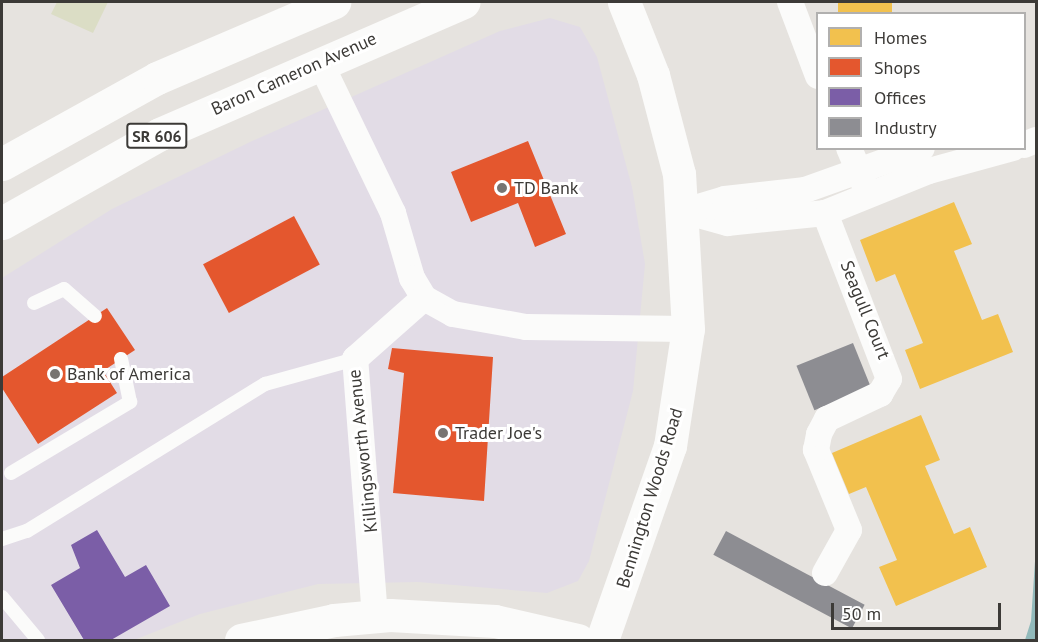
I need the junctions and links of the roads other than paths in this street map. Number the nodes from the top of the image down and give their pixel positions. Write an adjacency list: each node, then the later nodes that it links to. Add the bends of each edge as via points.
1 (334, 2): 9 (street, SR 606, via 157,78)
2 (463, 2): 5 (street, Baron Cameron Avenue / SR 606)
3 (624, 2): 11 (street, Bennington Woods Road, via 669,125)
4 (790, 2): 6 (street)
5 (320, 62): 13 (street, Baron Cameron Avenue / SR 606, via 160,134); 14 (street, via 393,213 412,278)
6 (816, 71)
7 (917, 150): 10 (street)
8 (1006, 150): 10 (street, via 929,171)
9 (2, 164)
10 (859, 171): 11 (street, via 805,190 725,199); 12 (street)
11 (684, 211): 12 (street, via 727,223); 17 (street, Bennington Woods Road)
12 (825, 213): 22 (street, Seagull Court, via 889,379 880,394 827,418 819,434 816,450 849,530)
13 (2, 223)
14 (424, 298): 17 (street, via 453,314 526,327); 19 (street, Killingsworth Avenue)
15 (34, 303): 16 (lane, via 64,289)
16 (95, 316)
17 (688, 329): 28 (street, Bennington Woods Road, via 670,446)
18 (121, 359): 20 (lane, via 130,402)
19 (355, 359): 21 (lane, via 264,384); 24 (street, Killingsworth Avenue)
20 (11, 473)
21 (3, 542)
22 (825, 573)
23 (2, 597): 25 (lane)
24 (375, 617): 26 (street); 27 (street, via 495,621)
25 (38, 640)
26 (241, 640)
27 (578, 640)
28 (602, 640)

